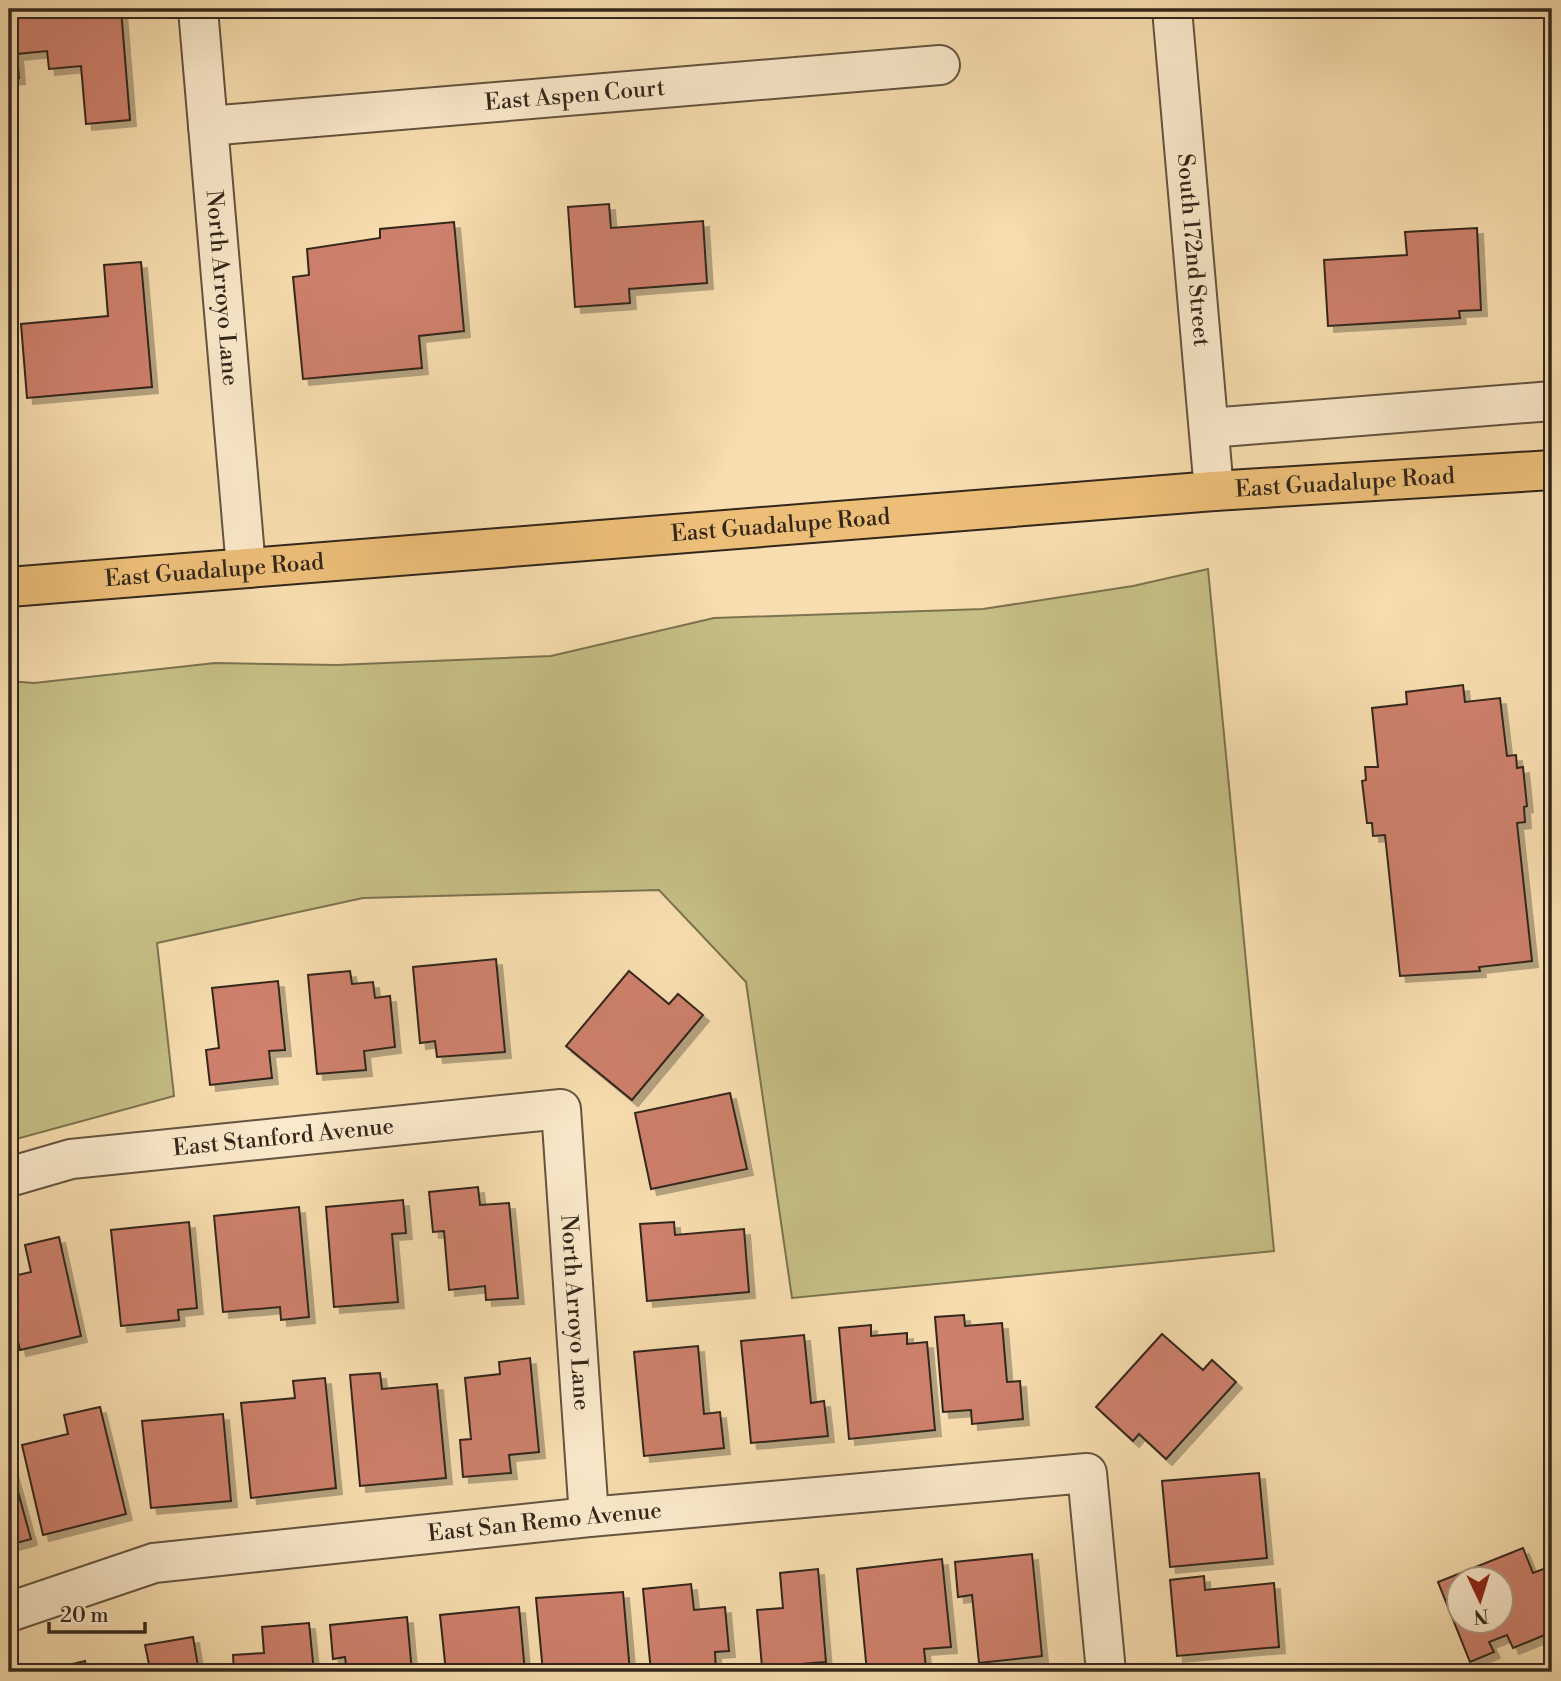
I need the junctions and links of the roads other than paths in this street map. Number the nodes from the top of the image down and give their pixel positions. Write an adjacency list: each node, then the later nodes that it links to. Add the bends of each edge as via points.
1 (198, 9): 4 (street, North Arroyo Lane)
2 (1172, 9): 6 (street, South 172nd Street)
3 (940, 65): 4 (street, East Aspen Court)
4 (208, 126): 9 (street, North Arroyo Lane)
5 (1552, 401): 6 (street)
6 (1209, 428): 8 (street, South 172nd Street)
7 (1552, 471): 8 (main road, East Guadalupe Road)
8 (1214, 491): 9 (main road, East Guadalupe Road)
9 (246, 568): 10 (main road, East Guadalupe Road)
10 (9, 587)
11 (561, 1109): 12 (street, East Stanford Avenue, via 71,1159); 13 (street, North Arroyo Lane)
12 (9, 1177)
13 (589, 1517): 14 (street, East San Remo Avenue, via 153,1563); 15 (street, East San Remo Avenue, via 1087,1473)
14 (9, 1612)
15 (1106, 1672)

